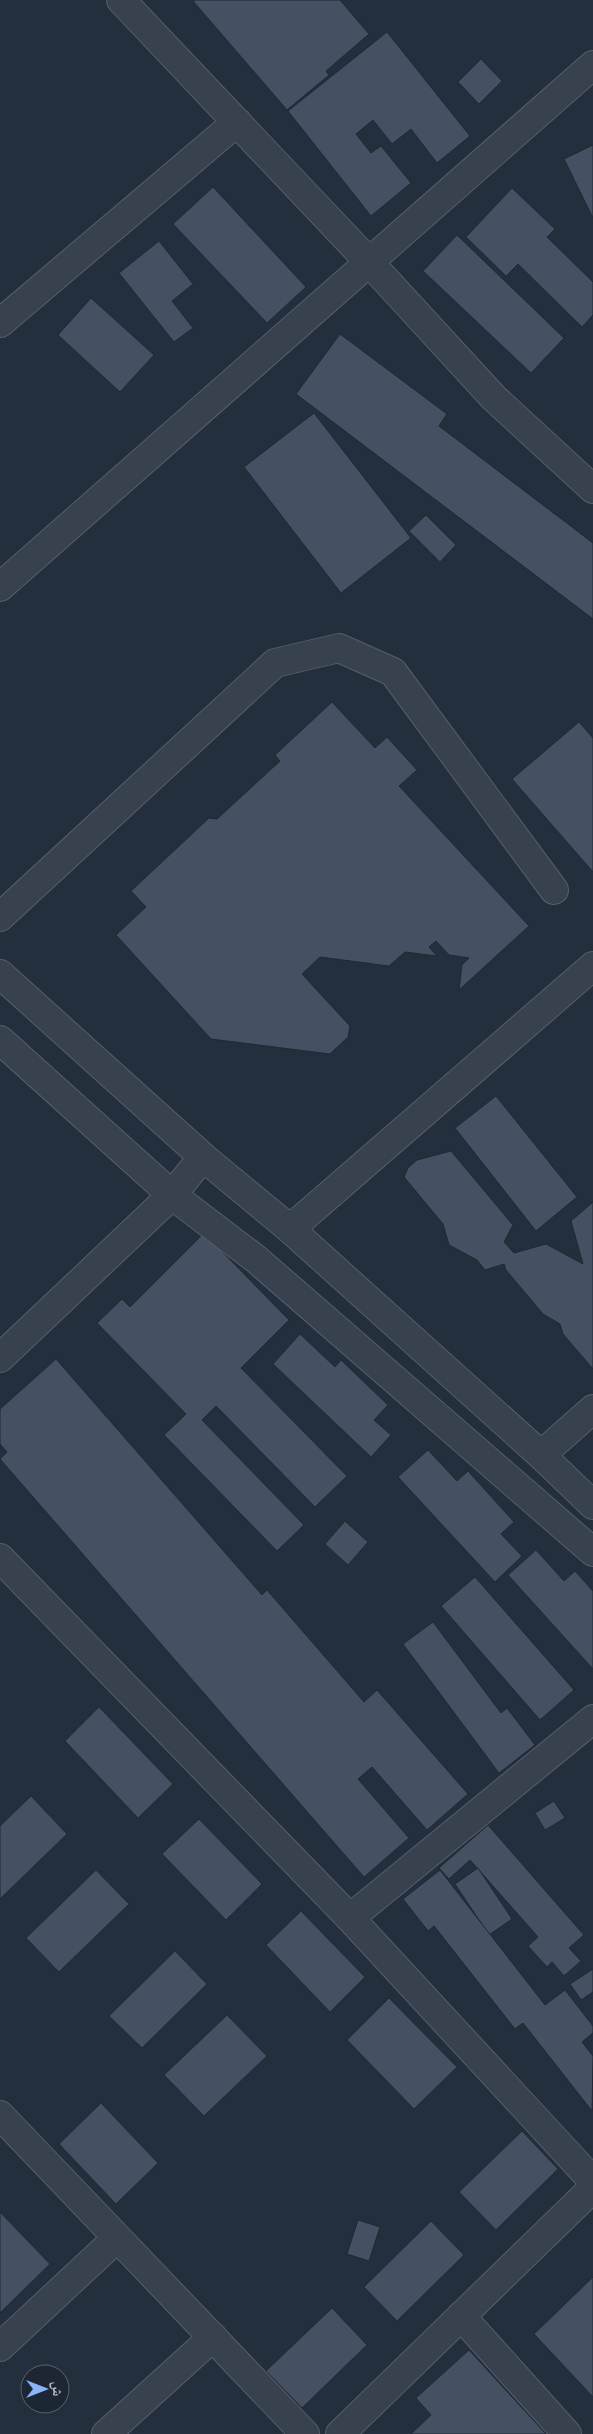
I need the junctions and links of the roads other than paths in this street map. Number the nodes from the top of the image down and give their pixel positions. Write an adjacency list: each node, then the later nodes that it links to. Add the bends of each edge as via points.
1 (121, 0): 3 (street)
2 (593, 65): 4 (street)
3 (236, 122): 4 (street); 5 (street)
4 (370, 263): 6 (street, via 494,398); 7 (street)
5 (0, 323)
6 (593, 489)
7 (0, 587)
8 (554, 890): 9 (street, via 393,672 339,648 275,663)
9 (0, 917)
10 (593, 966): 15 (street)
11 (0, 974): 13 (street)
12 (0, 1040): 14 (street)
13 (203, 1158): 14 (street); 15 (street)
14 (172, 1195): 16 (street); 20 (street, via 256,1259)
15 (290, 1229): 18 (street)
16 (0, 1358)
17 (593, 1409): 18 (street)
18 (541, 1456): 19 (street)
19 (593, 1505)
20 (593, 1552)
21 (0, 1558): 23 (street)
22 (593, 1719): 23 (street)
23 (350, 1918): 25 (street)
24 (0, 2115): 27 (street)
25 (593, 2181)
26 (593, 2188): 28 (street)
27 (118, 2238): 29 (street); 30 (street)
28 (462, 2316): 33 (street); 34 (street)
29 (212, 2337): 31 (street); 32 (street)
30 (0, 2347)
31 (106, 2434)
32 (306, 2434)
33 (340, 2434)
34 (567, 2434)

